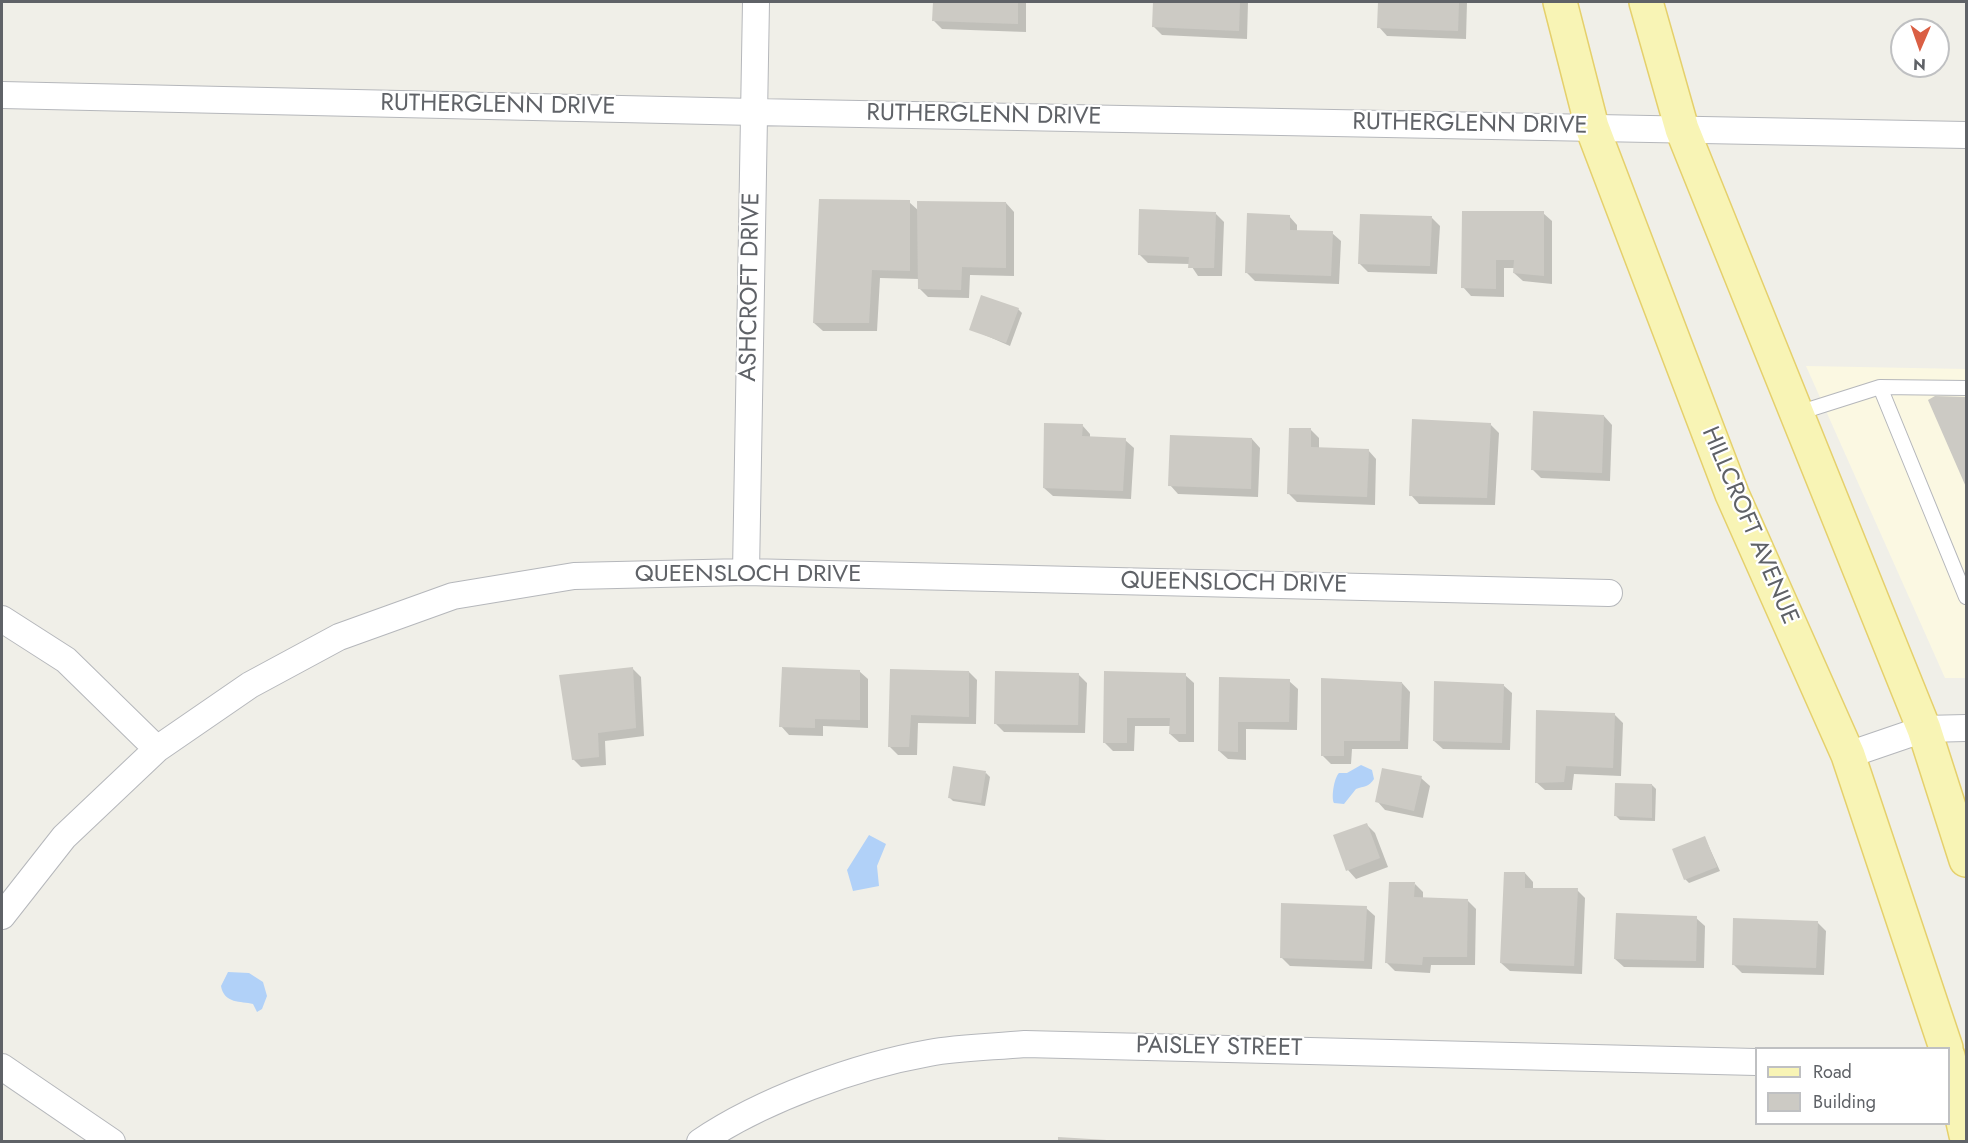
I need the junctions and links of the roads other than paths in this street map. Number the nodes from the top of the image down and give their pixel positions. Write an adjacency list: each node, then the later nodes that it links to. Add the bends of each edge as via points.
1 (756, 2): 5 (street, ASHCROFT DRIVE)
2 (1560, 2): 6 (main road, HILLCROFT AVENUE)
3 (1646, 2): 7 (main road)
4 (2, 95): 5 (street, RUTHERGLENN DRIVE)
5 (754, 112): 6 (street, RUTHERGLENN DRIVE); 12 (street, ASHCROFT DRIVE)
6 (1592, 127): 7 (street, RUTHERGLENN DRIVE); 19 (main road, HILLCROFT AVENUE, via 1732,494)
7 (1682, 129): 8 (street, RUTHERGLENN DRIVE); 11 (main road)
8 (1966, 135)
9 (1880, 387): 10 (lane); 11 (lane); 14 (lane)
10 (1966, 388)
11 (1798, 413): 17 (main road)
12 (746, 572): 13 (street, QUEENSLOCH DRIVE); 18 (street, QUEENSLOCH DRIVE, via 574,576 453,596 339,637 250,685)
13 (1610, 593)
14 (1966, 597)
15 (2, 619): 18 (street, via 66,660)
16 (1966, 728): 17 (street)
17 (1924, 729): 19 (street); 20 (main road)
18 (157, 749): 21 (street, QUEENSLOCH DRIVE, via 64,837)
19 (1848, 755): 22 (main road, HILLCROFT AVENUE)
20 (1966, 860)
21 (2, 916)
22 (1947, 1047)
23 (1952, 1061): 26 (main road, HILLCROFT AVENUE)
24 (1755, 1062): 28 (street, PAISLEY STREET, via 1025,1044 929,1053 842,1076 780,1099)
25 (2, 1067): 27 (street)
26 (1966, 1135)
27 (112, 1142)
28 (700, 1142)

